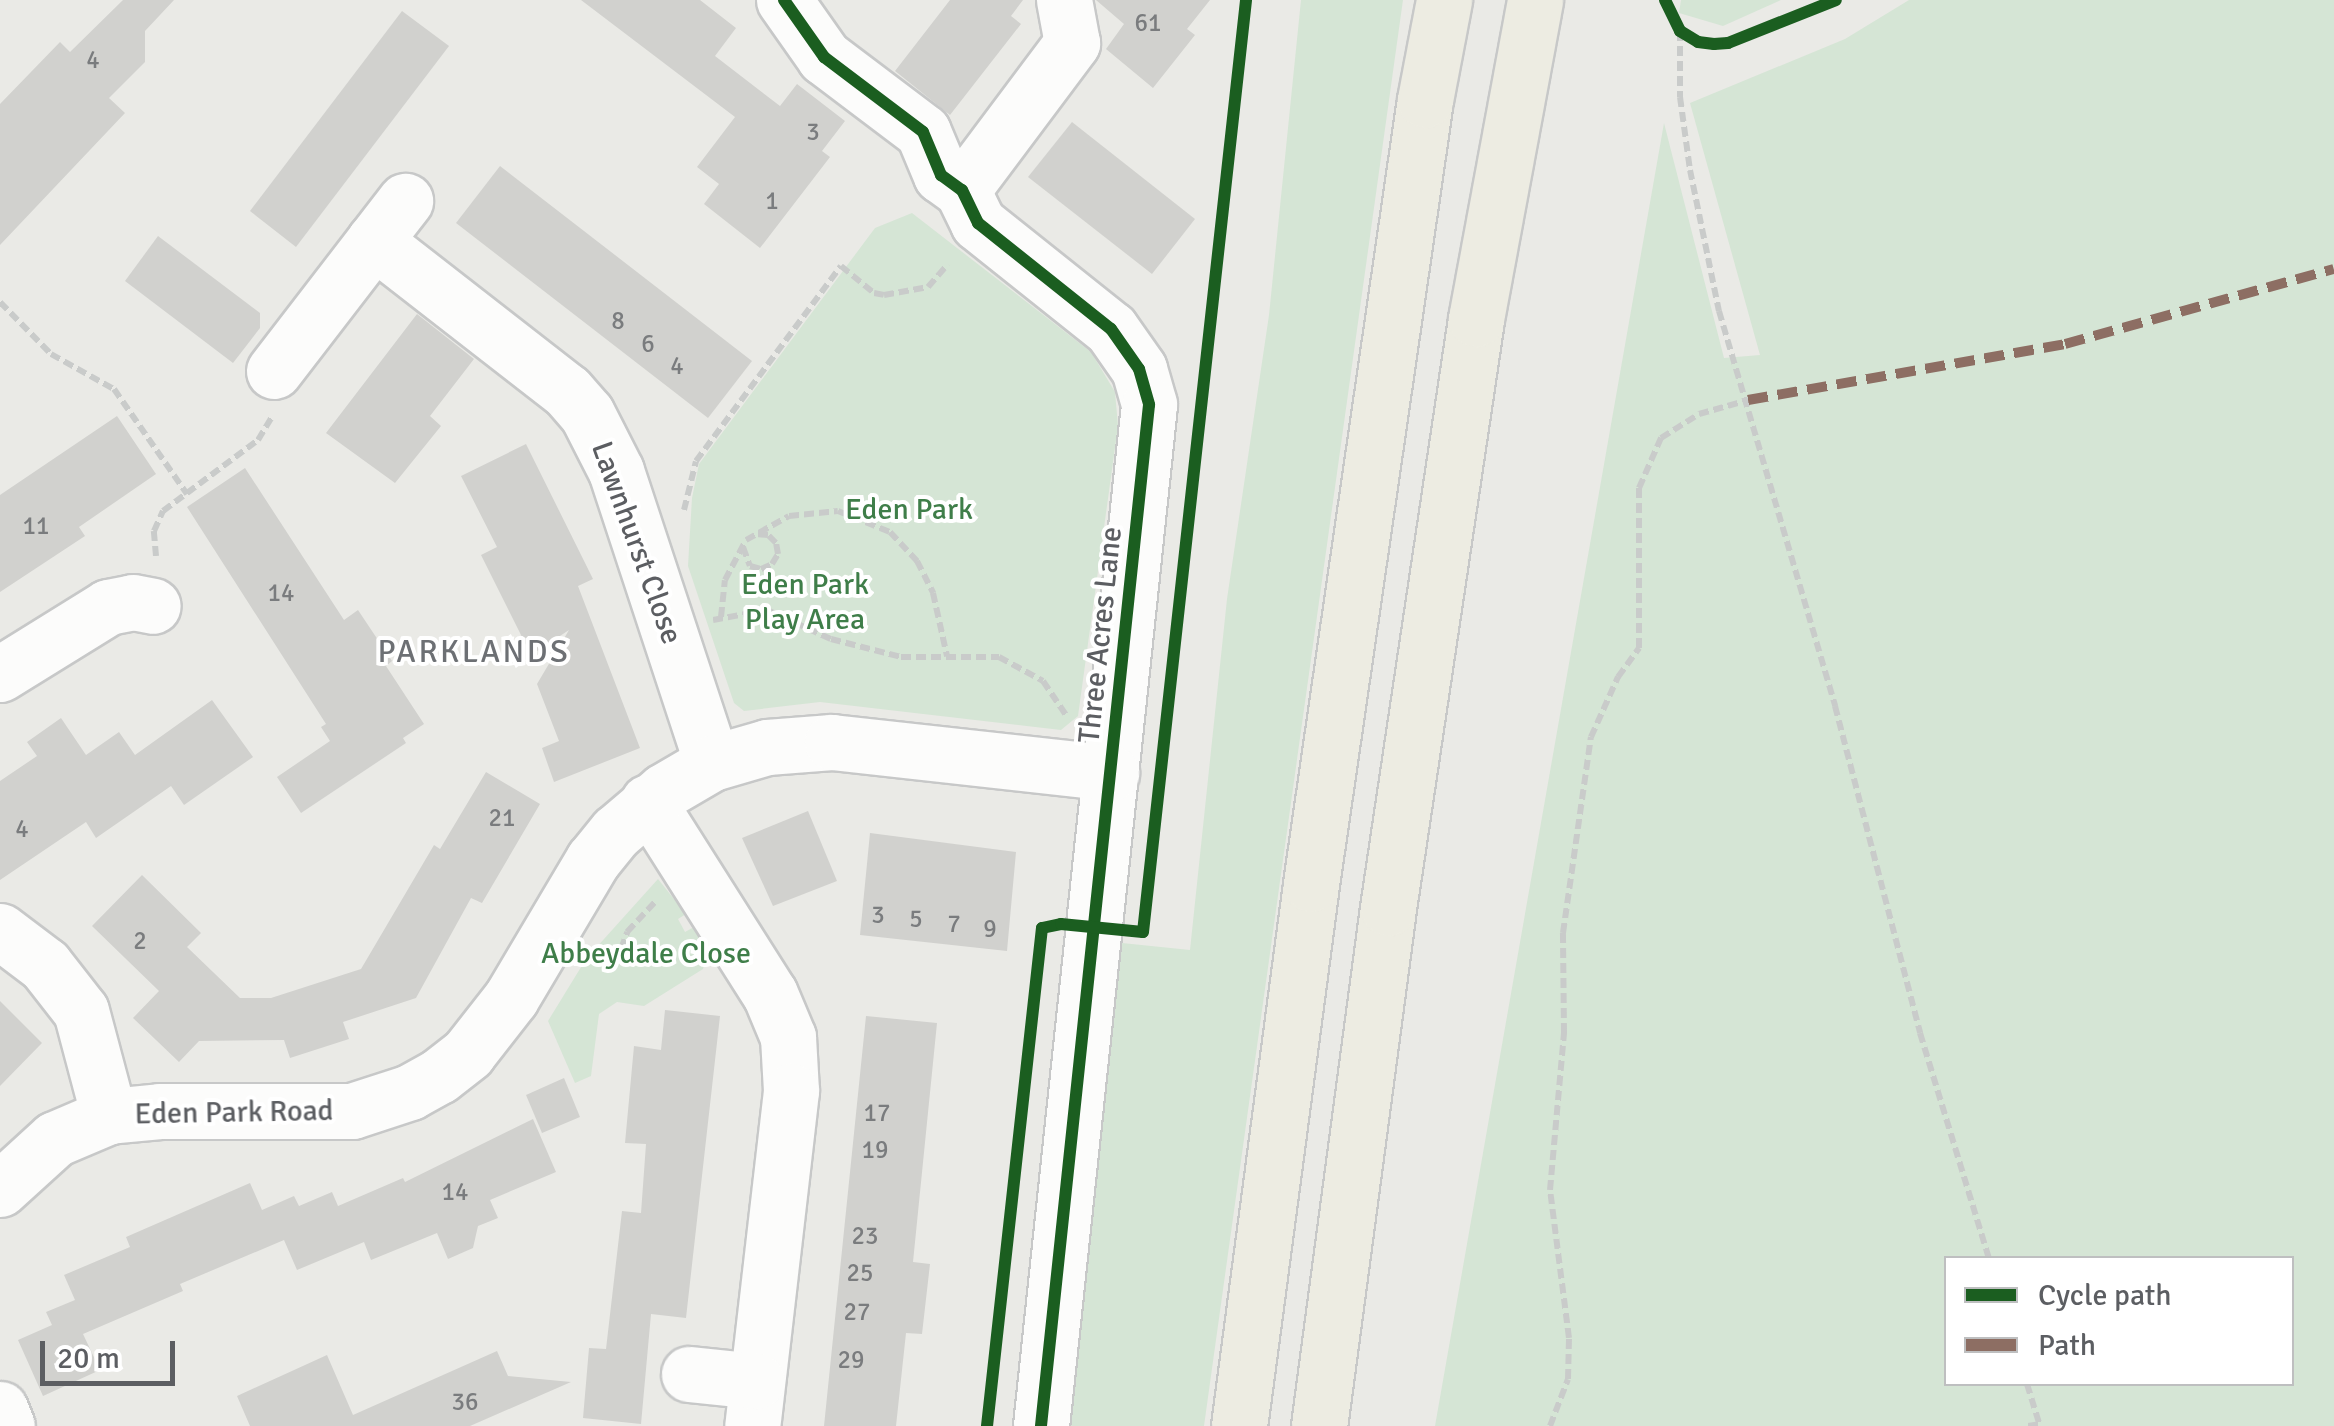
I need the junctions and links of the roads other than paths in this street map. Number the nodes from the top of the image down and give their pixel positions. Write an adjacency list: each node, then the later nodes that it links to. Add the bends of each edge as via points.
1 (784, 0): 5 (street, Three Acres Lane, via 824,57 923,132 941,174)
2 (1064, 0): 5 (street, via 1072,43)
3 (1444, 0): 20 (highway, via 1320,826)
4 (1535, 0): 21 (highway, via 1470,359)
5 (962, 190): 10 (street, Three Acres Lane, via 978,223 1111,328 1144,381 1150,424)
6 (274, 371): 9 (street, Lawnhurst Close, via 390,221 587,414 616,471)
7 (153, 606): 8 (street, via 108,607)
8 (0, 674)
9 (712, 764): 10 (street, Eden Park Road, via 767,747 832,742); 11 (street, Eden Park Road)
10 (1111, 773): 19 (street, Three Acres Lane)
11 (648, 802): 13 (street, Eden Park Road, via 593,860 511,998 468,1053 440,1076 352,1110); 16 (street, via 770,994 788,1037 791,1091)
12 (0, 931): 13 (street, via 45,965 81,1011)
13 (108, 1116): 14 (street, Eden Park Road, via 55,1139)
14 (0, 1189)
15 (689, 1374): 16 (street)
16 (755, 1404)
17 (0, 1410): 18 (street)
18 (7, 1426)
19 (1041, 1426)
20 (1239, 1426)
21 (1320, 1426)

